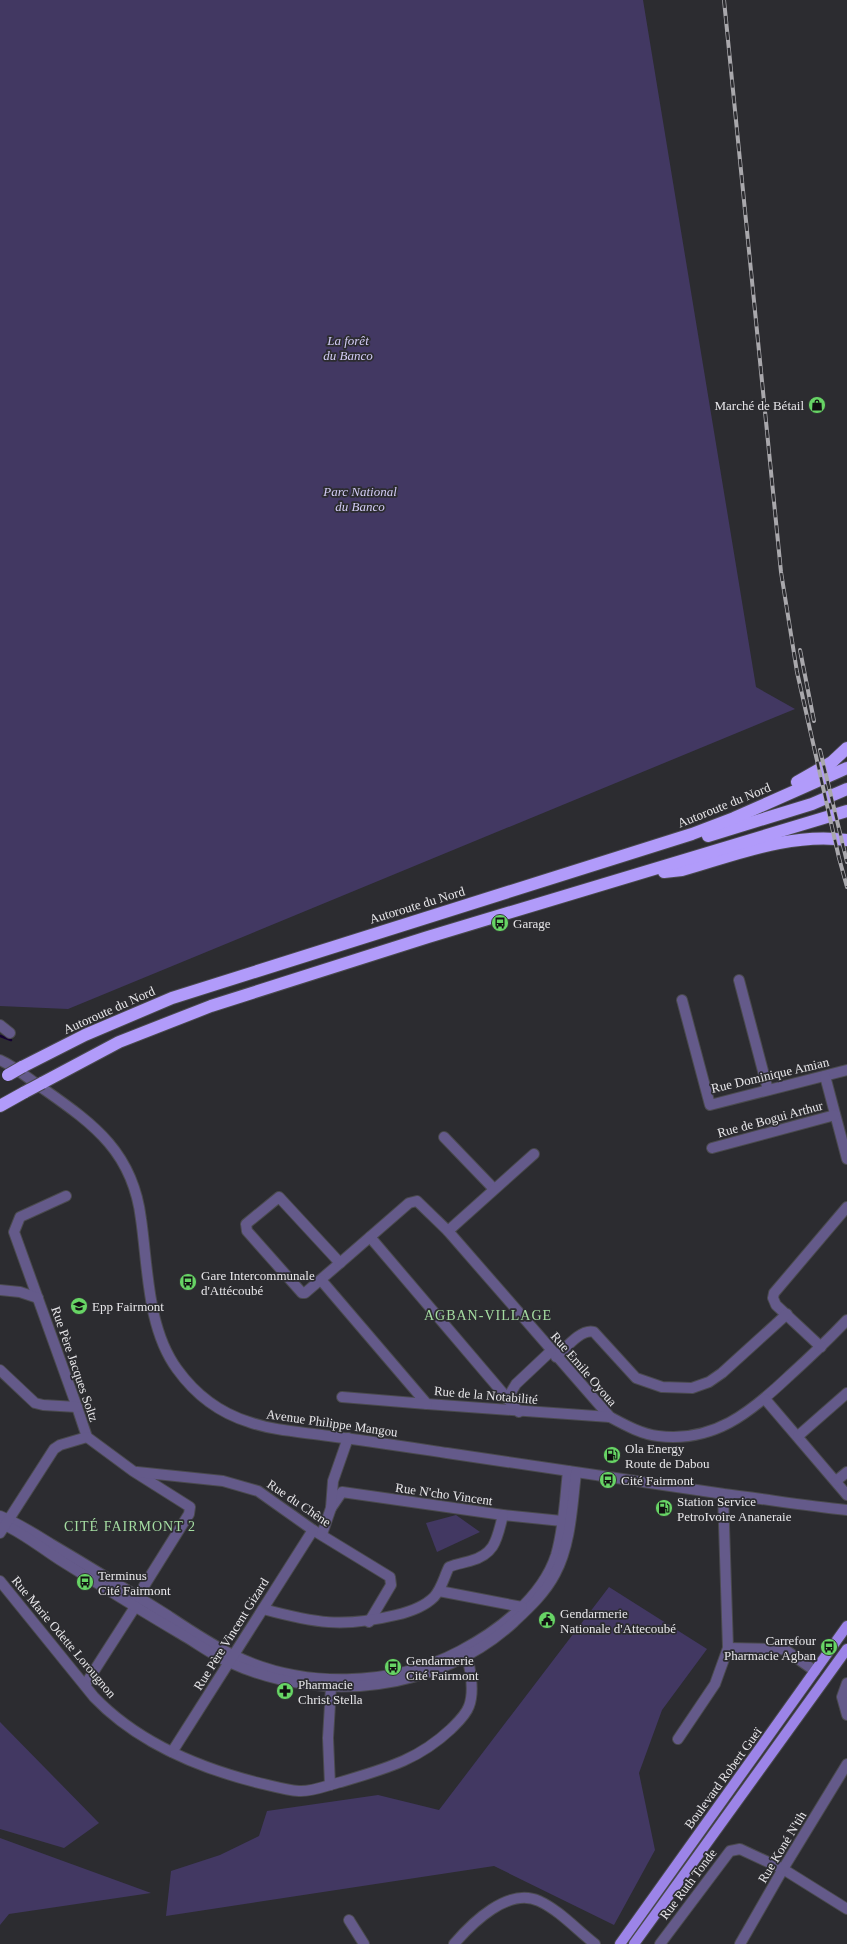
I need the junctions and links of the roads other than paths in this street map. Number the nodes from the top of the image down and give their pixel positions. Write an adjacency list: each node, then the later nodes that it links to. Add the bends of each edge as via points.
1 (847, 748): 4 (highway, via 832,762 789,787)
2 (847, 768): 4 (highway, Autoroute du Nord)
3 (847, 789): 7 (highway, via 812,804 695,840)
4 (778, 799): 7 (highway, Autoroute du Nord, via 692,834)
5 (847, 811): 8 (highway)
6 (847, 840): 8 (highway, via 829,838 787,841 682,870)
7 (589, 868): 16 (highway, Autoroute du Nord, bridge, via 409,922 172,998 85,1035)
8 (637, 874): 18 (highway, bridge, via 211,1006 119,1042)
9 (740, 980): 17 (street)
10 (682, 1000): 17 (street, Rue Dominique Amian, via 710,1105)
11 (0, 1025): 12 (street)
12 (10, 1033)
13 (0, 1060): 48 (street, Avenue Philippe Mangou, via 79,1115 102,1134 117,1151 129,1174 138,1202 152,1304 162,1340 170,1359 192,1387 216,1406 249,1422 275,1429)
14 (847, 1070): 15 (street, Rue Dominique Amian)
15 (825, 1076): 17 (street, Rue Dominique Amian); 19 (street)
16 (4, 1077)
17 (768, 1090)
18 (0, 1106)
19 (836, 1115): 21 (street, Rue de Bogui Arthur); 23 (street)
20 (444, 1137): 24 (street)
21 (712, 1148)
22 (534, 1154): 24 (street)
23 (847, 1159)
24 (494, 1189): 27 (street)
25 (66, 1196): 32 (street, Rue Père Jacques Soltz, via 20,1217 14,1230)
26 (847, 1206): 33 (street, via 774,1294 776,1305)
27 (448, 1231): 28 (street, Rue Emile Oyoua, via 417,1201 409,1203); 36 (street, Rue Emile Oyoua)
28 (370, 1237): 29 (street, Rue Emile Oyoua); 41 (street)
29 (340, 1263): 30 (street, Rue Emile Oyoua); 30 (street, Rue Emile Oyoua, via 280,1197 246,1224 247,1231 302,1292 308,1291)
30 (321, 1280): 42 (street, Rue de la Notabilité)
31 (0, 1290): 32 (street, via 20,1292)
32 (38, 1298): 43 (street, Rue Père Jacques Soltz)
33 (787, 1314): 35 (street); 36 (street, via 722,1373 709,1382 692,1388 662,1387 636,1378 591,1331)
34 (847, 1320): 35 (street, Rue Emile Oyoua)
35 (821, 1347): 40 (street, Rue Emile Oyoua)
36 (554, 1354): 41 (street, via 516,1384); 45 (street, Rue Emile Oyoua)
37 (0, 1370): 43 (street, via 35,1403)
38 (847, 1393): 46 (street)
39 (342, 1397): 42 (street)
40 (765, 1398): 45 (street, Rue Emile Oyoua, via 724,1426 695,1436 656,1436 633,1429); 46 (street)
41 (507, 1399): 44 (street)
42 (428, 1404): 44 (street, Rue de la Notabilité)
43 (78, 1407): 47 (street, Rue Père Jacques Soltz)
44 (519, 1412): 45 (street, Rue de la Notabilité)
45 (610, 1417)
46 (798, 1436): 52 (street)
47 (87, 1437): 49 (street, Rue Père Jacques Soltz); 61 (street, via 54,1449)
48 (348, 1438): 50 (street, Avenue Philippe Mangou); 55 (street, via 333,1481)
49 (133, 1471): 62 (street, Rue du Chêne, via 223,1480 258,1490); 65 (street, Rue Père Jacques Soltz, via 190,1507 189,1514 147,1580)
50 (572, 1472): 53 (street, Avenue Philippe Mangou); 60 (street); 72 (street, via 563,1557 546,1590 506,1630)
51 (847, 1472): 52 (street)
52 (836, 1481): 54 (street)
53 (723, 1494): 56 (street, Avenue Philippe Mangou); 70 (street)
54 (847, 1495)
55 (331, 1508): 58 (street, Rue N'cho Vincent, via 342,1492); 62 (street, Rue Père Vincent Gizard)
56 (829, 1508): 57 (street, Avenue Philippe Mangou); 59 (street, Avenue Philippe Mangou)
57 (847, 1510)
58 (503, 1515): 60 (street, Rue N'cho Vincent); 64 (street, via 495,1544 490,1551 483,1557 449,1567)
59 (847, 1516)
60 (562, 1521): 66 (street, via 555,1556 549,1570)
61 (3, 1523): 65 (street, via 82,1567)
62 (318, 1532): 67 (street, Rue Père Vincent Gizard); 68 (street, Rue du Chêne, via 390,1578 391,1585)
63 (0, 1581): 76 (street, Rue Marie Odette Lorougnon)
64 (439, 1591): 66 (street); 68 (street, via 416,1609)
65 (137, 1602): 73 (street); 76 (street, Rue Père Jacques Soltz)
66 (522, 1607): 72 (street)
67 (263, 1609): 68 (street, via 328,1623); 73 (street, Rue Père Vincent Gizard)
68 (369, 1622)
69 (847, 1626): 74 (main road, Boulevard Robert Gueï)
70 (728, 1648): 74 (street, via 781,1649); 79 (street, via 715,1684)
71 (847, 1649): 90 (main road, Boulevard Robert Gueï)
72 (466, 1652): 73 (street, via 410,1671 385,1676 332,1680 295,1675); 77 (street, via 422,1675 379,1685); 82 (street, Rue Marie Odette Lorougnon, via 471,1687 469,1706 445,1735 412,1758)
73 (231, 1659): 77 (street, via 282,1680); 80 (street, Rue Père Vincent Gizard)
74 (815, 1671): 89 (main road, Boulevard Robert Gueï)
75 (847, 1683): 78 (street, via 842,1697)
76 (85, 1685): 80 (street, Rue Marie Odette Lorougnon, via 106,1709 135,1731)
77 (332, 1687): 82 (street, via 328,1738)
78 (847, 1715)
79 (678, 1739)
80 (172, 1752): 82 (street, Rue Marie Odette Lorougnon, via 223,1773 276,1787 300,1791)
81 (847, 1764): 83 (street, Rue Koné N'tih)
82 (330, 1785)
83 (783, 1869): 84 (street, Rue Ruth Tonde); 91 (street, Rue Ruth Tonde, via 740,1849 730,1851); 92 (street, Rue Koné N'tih)
84 (847, 1909)
85 (349, 1920): 86 (street)
86 (364, 1944)
87 (454, 1944): 88 (street, via 494,1908 514,1899 525,1898 538,1900 549,1907)
88 (595, 1944)
89 (620, 1944)
90 (634, 1944)
91 (660, 1944)
92 (740, 1944)

